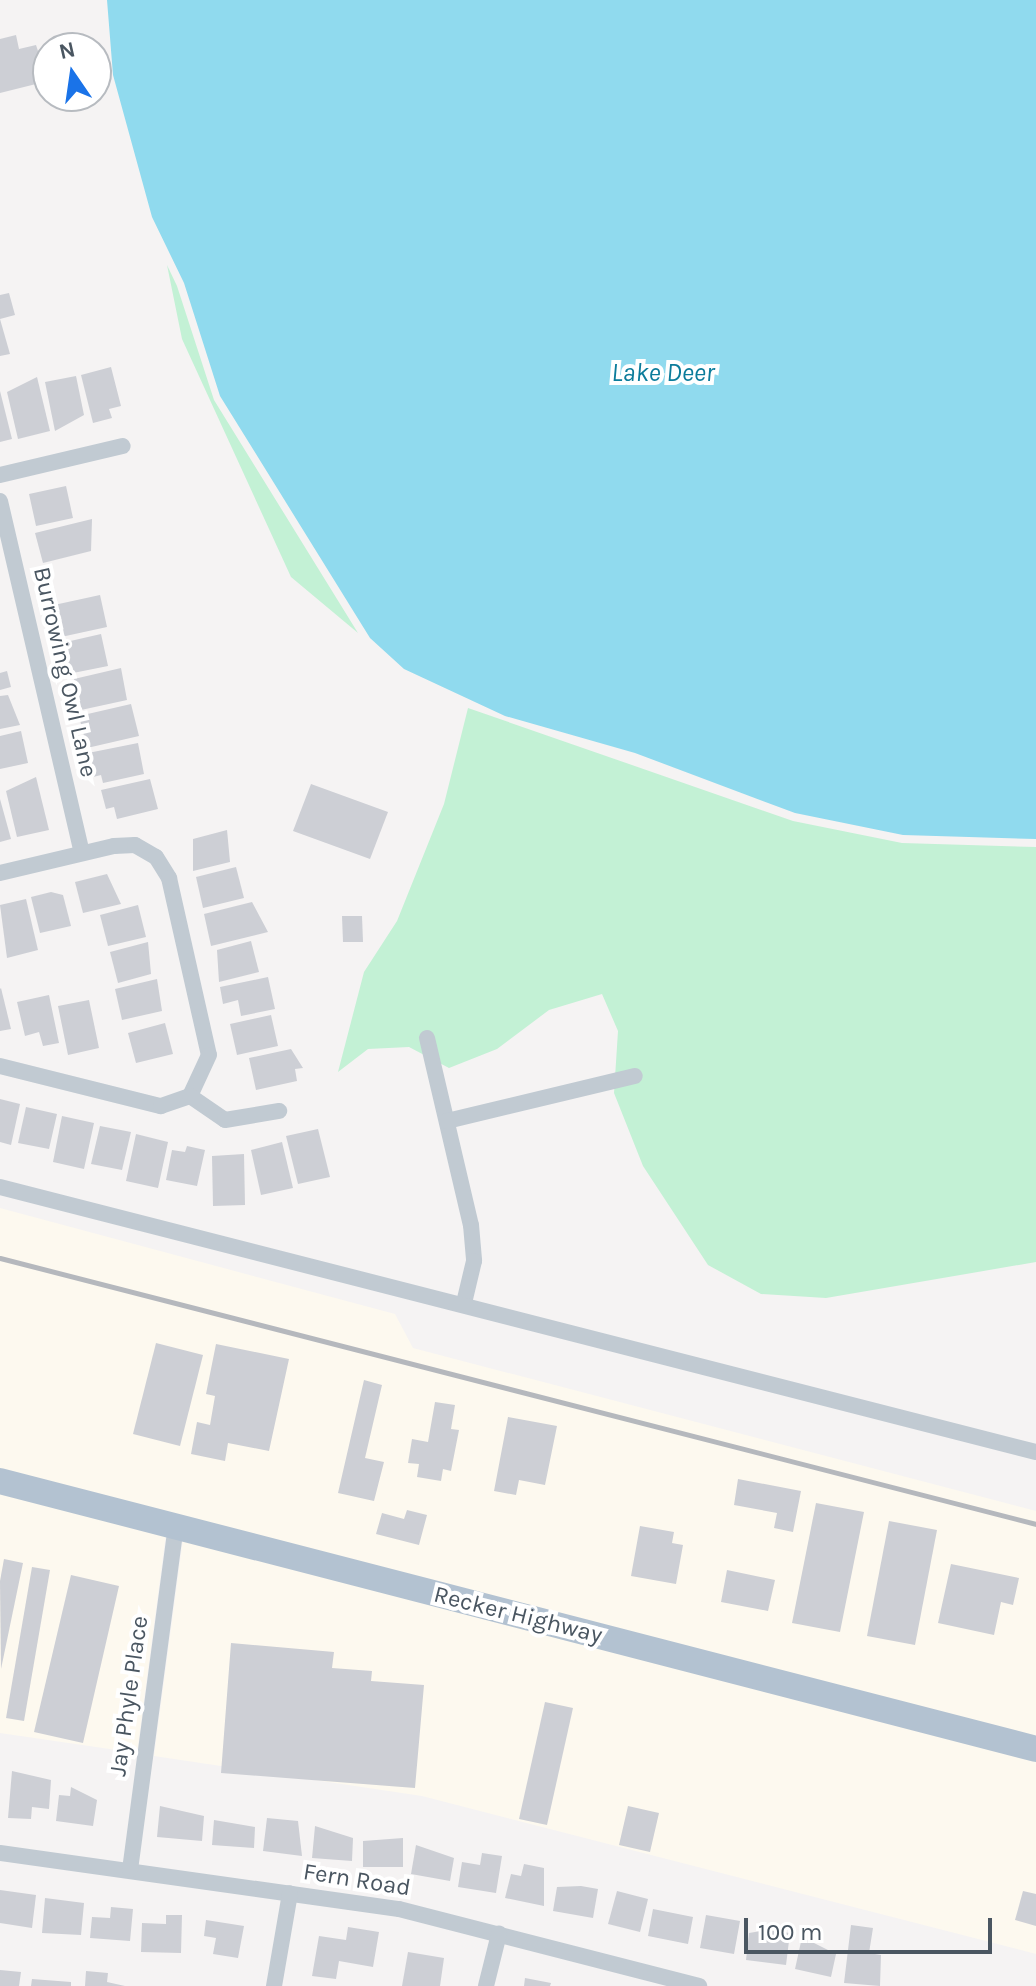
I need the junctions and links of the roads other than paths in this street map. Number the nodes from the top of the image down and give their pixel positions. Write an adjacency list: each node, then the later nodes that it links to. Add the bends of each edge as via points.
1 (123, 446): 2 (street)
2 (0, 475)
3 (0, 501): 4 (street, Burrowing Owl Lane)
4 (82, 853): 5 (street); 9 (street, via 135,845 156,857 169,878 209,1055 204,1078)
5 (0, 873)
6 (427, 1038): 11 (street)
7 (0, 1066): 9 (street, via 161,1106)
8 (635, 1076): 11 (street)
9 (190, 1096): 10 (street, via 225,1120)
10 (279, 1111)
11 (447, 1121): 13 (street, via 471,1225 474,1261)
12 (0, 1187): 13 (street)
13 (464, 1303): 14 (street)
14 (1036, 1452)
15 (0, 1481): 16 (main road, Recker Highway)
16 (176, 1527): 17 (main road, Recker Highway); 19 (street, Jay Phyle Place)
17 (1036, 1749)
18 (0, 1853): 19 (street, Fern Road)
19 (130, 1870): 20 (street, Fern Road)
20 (290, 1893): 21 (street, Fern Road); 23 (street)
21 (499, 1934): 22 (street, Fern Road); 24 (street)
22 (689, 1985)
23 (274, 1986)
24 (486, 1986)

